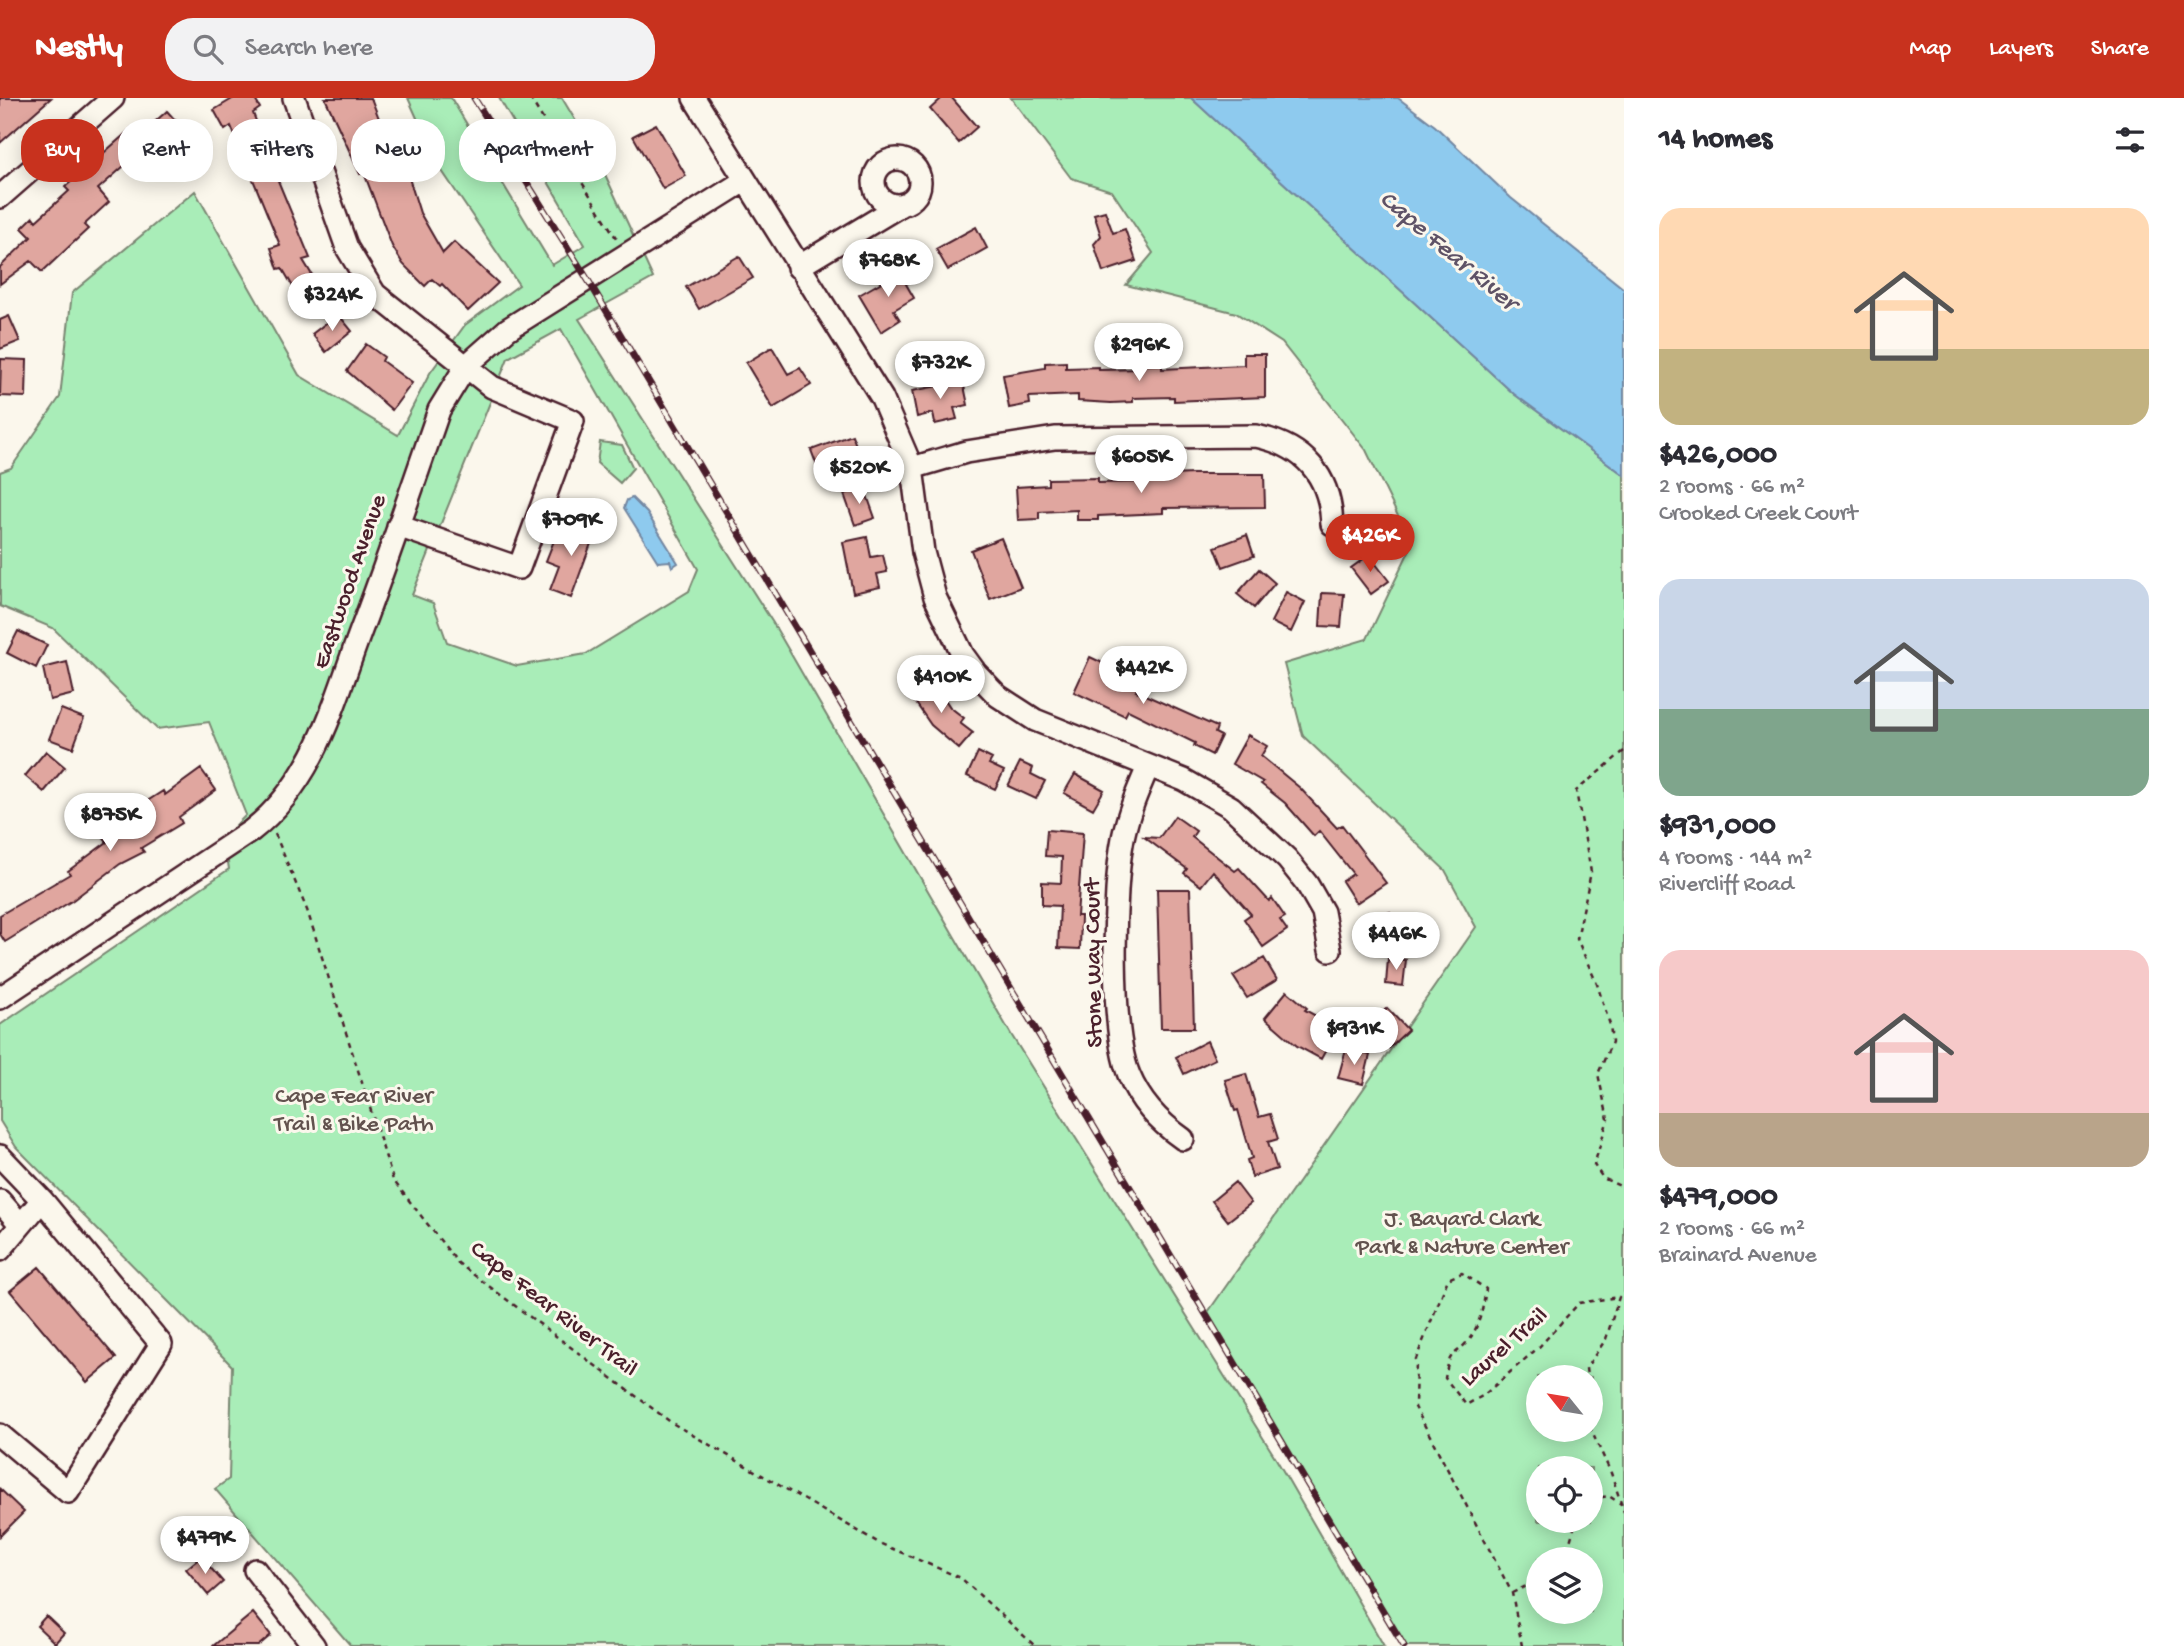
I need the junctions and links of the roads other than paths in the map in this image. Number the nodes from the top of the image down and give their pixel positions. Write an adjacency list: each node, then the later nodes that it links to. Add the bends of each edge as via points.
1 (113, 98): 5 (street)
2 (294, 98): 8 (street, via 347,248 375,294)
3 (694, 98): 4 (street)
4 (744, 181): 7 (street); 8 (street, Eastwood Avenue, via 508,329)
5 (0, 197)
6 (901, 205): 7 (street)
7 (798, 267): 9 (street, via 882,398)
8 (466, 366): 11 (street, Eastwood Avenue, via 439,411); 11 (street, via 492,387 573,421 519,568)
9 (912, 468): 10 (street, via 966,452 1055,438 1256,436 1279,441 1310,463 1331,500); 12 (street, via 923,552 935,597 976,673 998,696 1035,720)
10 (1332, 524)
11 (398, 526): 14 (street, Eastwood Avenue, via 327,728 296,785 268,818)
12 (1148, 767): 13 (street, via 1204,790 1231,807 1287,859 1319,902); 15 (street, Stone Way Court, via 1128,818 1118,871 1118,1024 1122,1056 1139,1095 1167,1128)
13 (1330, 950)
14 (0, 998)
15 (1183, 1139)
16 (0, 1156): 17 (street)
17 (42, 1200): 19 (street); 21 (street, via 160,1344 68,1492)
18 (0, 1201): 19 (street)
19 (21, 1225): 20 (street)
20 (0, 1250)
21 (0, 1435)
22 (256, 1570): 23 (street)
23 (314, 1646)

